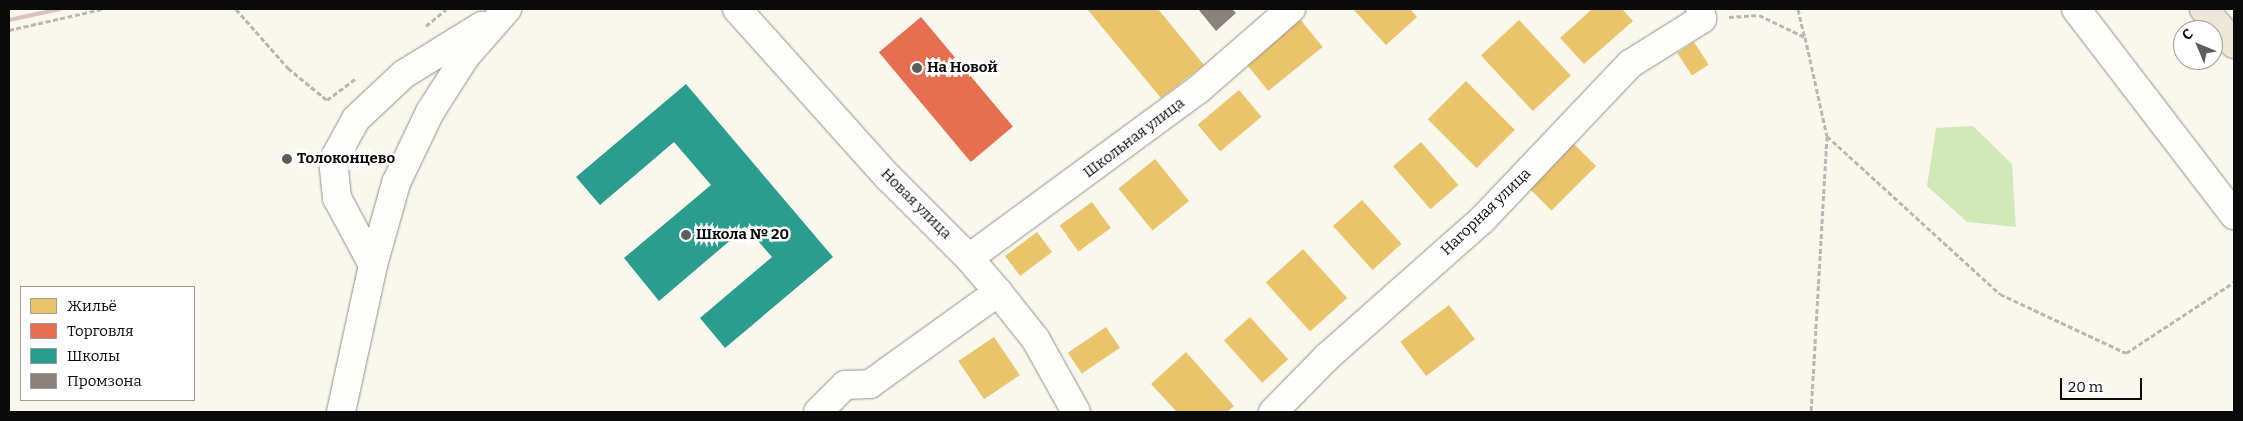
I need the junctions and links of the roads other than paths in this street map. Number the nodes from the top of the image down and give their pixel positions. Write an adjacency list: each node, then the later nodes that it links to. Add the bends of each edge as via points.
1 (737, 9): 9 (street, Новая улица, via 888,177)
2 (1291, 9): 9 (street, Школьная улица, via 1199,89)
3 (2076, 9): 8 (street)
4 (2204, 9): 7 (main road)
5 (504, 12): 10 (street, via 465,57 430,112 396,183); 10 (street, via 404,74 356,119 332,161 337,198)
6 (1701, 14): 15 (street, Нагорная улица, via 1630,64 1482,220 1327,356)
7 (2234, 44)
8 (2234, 215)
9 (969, 258): 11 (street, Новая улица)
10 (373, 265): 12 (street)
11 (998, 292): 13 (street, via 870,384 844,385); 14 (street, Новая улица, via 1036,340)
12 (340, 412)
13 (818, 412)
14 (1076, 412)
15 (1273, 412)

